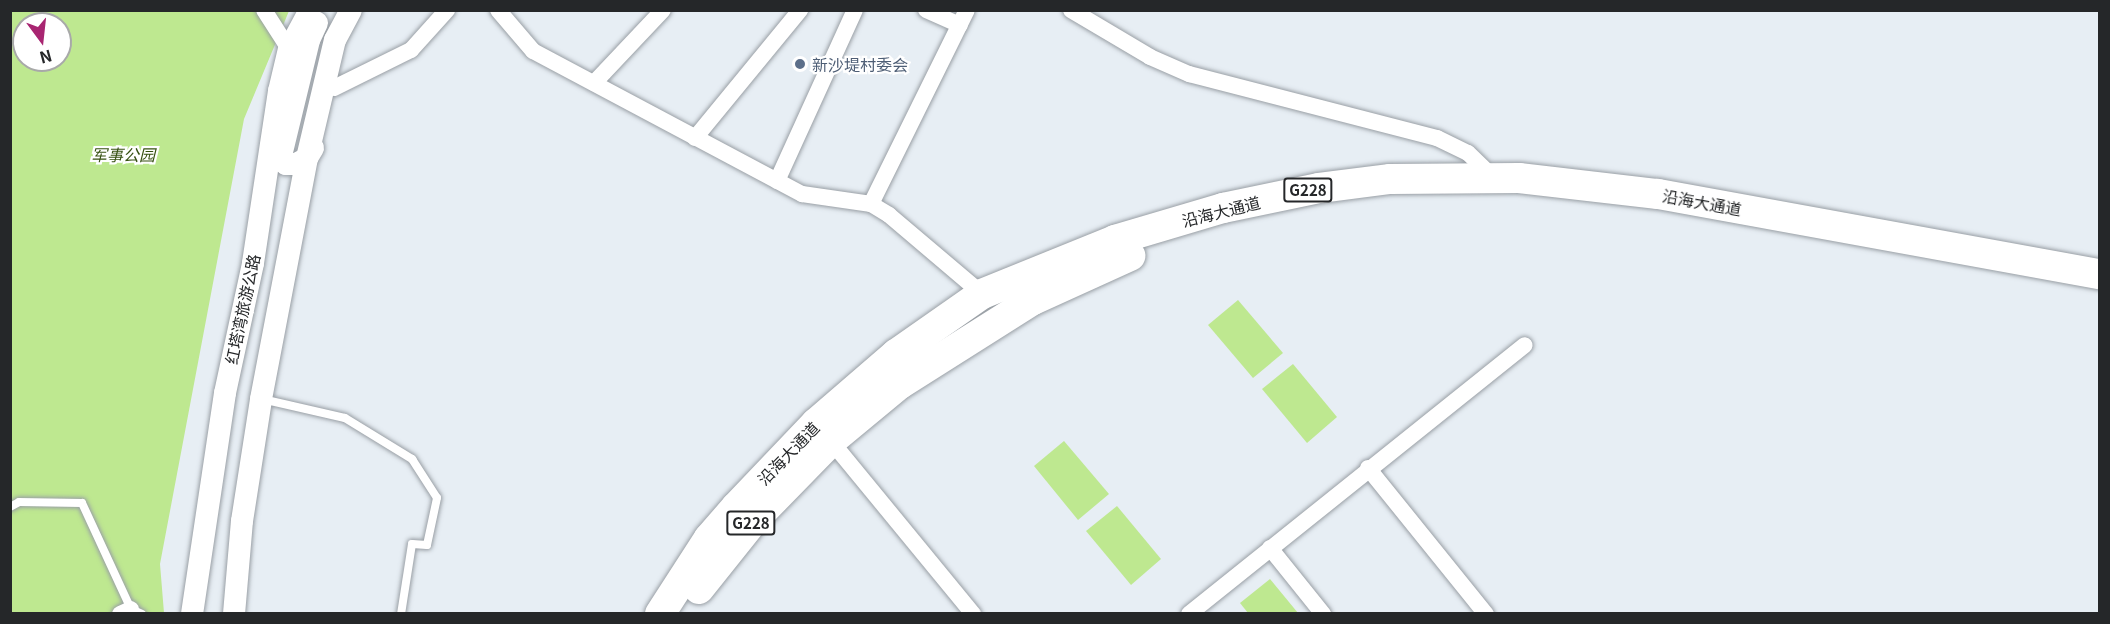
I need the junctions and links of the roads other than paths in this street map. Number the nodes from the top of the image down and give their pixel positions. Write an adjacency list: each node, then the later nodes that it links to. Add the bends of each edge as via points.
1 (264, 10): 14 (street)
2 (310, 10): 14 (main road, 红塔湾旅游公路)
3 (322, 10): 18 (main road, via 309,40 280,146 280,156 286,164)
4 (351, 10): 18 (main road, via 335,40)
5 (367, 10): 16 (main road, via 347,41)
6 (447, 10): 16 (street, via 411,50)
7 (498, 10): 15 (street, via 533,51)
8 (663, 10): 15 (street)
9 (800, 10): 17 (street)
10 (855, 10): 20 (street)
11 (926, 10): 13 (street)
12 (1071, 10): 19 (street, via 1150,57 1189,74 1437,138 1468,153)
13 (963, 18): 21 (street)
14 (289, 49): 22 (main road, 红塔湾旅游公路)
15 (594, 83): 17 (street)
16 (334, 88): 18 (main road, via 321,135)
17 (696, 138): 20 (street)
18 (307, 158): 29 (main road)
19 (1492, 176): 23 (highway, 沿海大通道 / G228, via 1390,179 1319,188 1223,208 1115,240); 24 (highway, 沿海大通道 / G228, via 1658,194)
20 (777, 181): 21 (street, via 802,194)
21 (871, 204): 26 (street)
22 (253, 263): 28 (main road, 红塔湾旅游公路); 29 (main road, via 266,241 275,238 282,245)
23 (1072, 270): 25 (highway, 沿海大通道 / G228, via 1120,260 1222,227 1321,206 1394,198 1492,197 1685,217); 26 (highway, 沿海大通道 / G228); 30 (highway, 沿海大通道 / G228, via 1033,300)
24 (2100, 274)
25 (2100, 290)
26 (982, 294): 30 (highway, 沿海大通道 / G228, via 896,354)
27 (1525, 345): 31 (street)
28 (225, 393): 29 (main road); 35 (main road, 红塔湾旅游公路)
29 (261, 399): 36 (main road, via 242,521); 37 (lane, via 345,418 412,459 437,498 427,546 412,544)
30 (823, 432): 38 (highway, 沿海大通道 / G228, via 709,538); 39 (highway, 沿海大通道 / G228, via 725,552); 40 (street)
31 (1368, 468): 33 (street); 43 (street)
32 (10, 507): 34 (lane, via 19,502 82,503)
33 (1270, 548): 41 (street); 42 (street)
34 (131, 612)
35 (192, 614)
36 (234, 614)
37 (401, 614)
38 (660, 614)
39 (682, 614)
40 (973, 614)
41 (1189, 614)
42 (1323, 614)
43 (1486, 614)

